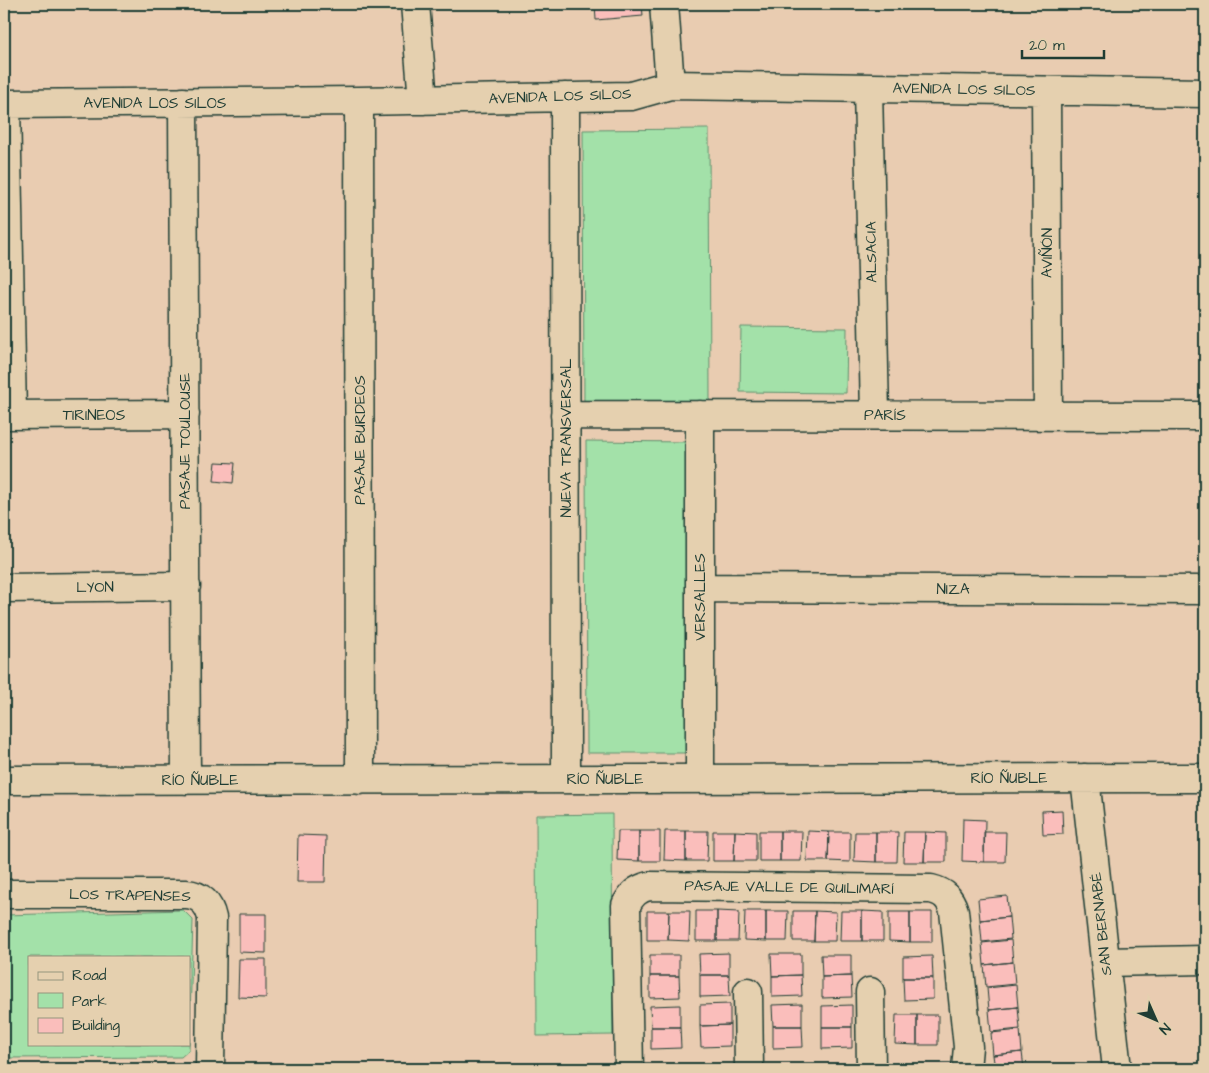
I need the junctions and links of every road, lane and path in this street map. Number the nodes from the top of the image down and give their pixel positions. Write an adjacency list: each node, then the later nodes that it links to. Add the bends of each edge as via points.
1 (415, 4): 8 (street)
2 (664, 4): 3 (street)
3 (670, 85): 4 (street, AVENIDA LOS SILOS); 7 (street, AVENIDA LOS SILOS, via 631,96)
4 (868, 88): 5 (street, AVENIDA LOS SILOS); 16 (street, ALSACIA)
5 (1046, 91): 6 (street, AVENIDA LOS SILOS); 17 (street, AVIÑÓN)
6 (1205, 93)
7 (565, 97): 8 (street, AVENIDA LOS SILOS); 13 (street, NUEVA TRANSVERSAL)
8 (423, 100): 9 (street, AVENIDA LOS SILOS)
9 (359, 101): 10 (street, AVENIDA LOS SILOS); 29 (street, PASAJE BURDEOS)
10 (183, 102): 11 (street, AVENIDA LOS SILOS); 12 (street, PASAJE TOULOUSE)
11 (5, 104): 14 (street)
12 (185, 414): 14 (street, TIRINEOS); 19 (street, PASAJE TOULOUSE)
13 (565, 414): 15 (street, PARÍS); 25 (street, NUEVA TRANSVERSAL)
14 (8, 415)
15 (700, 415): 16 (street, PARÍS); 21 (street, VERSALLES)
16 (875, 415): 17 (street, PARÍS)
17 (1048, 416): 18 (street, PARÍS)
18 (1205, 416)
19 (186, 586): 20 (street, LYON); 28 (street, PASAJE TOULOUSE)
20 (4, 588)
21 (700, 588): 22 (street, NIZA); 26 (street, VERSALLES)
22 (1205, 590)
23 (1085, 778): 24 (street, RÍO ÑUBLE); 26 (street, RÍO ÑUBLE); 32 (street, SAN BERNABÉ)
24 (1205, 778)
25 (566, 779): 26 (street, RÍO ÑUBLE); 29 (street, RÍO ÑUBLE)
26 (700, 779)
27 (4, 780): 28 (street, RÍO ÑUBLE)
28 (186, 780): 29 (street, RÍO ÑUBLE)
29 (360, 780)
30 (4, 894): 35 (street, LOS TRAPENSES, via 192,894 204,900 212,918)
31 (1205, 960): 32 (street)
32 (1105, 962): 40 (street, SAN BERNABÉ)
33 (748, 992): 37 (street)
34 (870, 992): 38 (street)
35 (210, 1069)
36 (629, 1069): 39 (street, PASAJE VALLE DE QUILIMARÍ, via 626,905 631,896 642,888 659,886 940,891 952,903 954,911 968,1047)
37 (749, 1069)
38 (871, 1069)
39 (966, 1069)
40 (1117, 1069)

